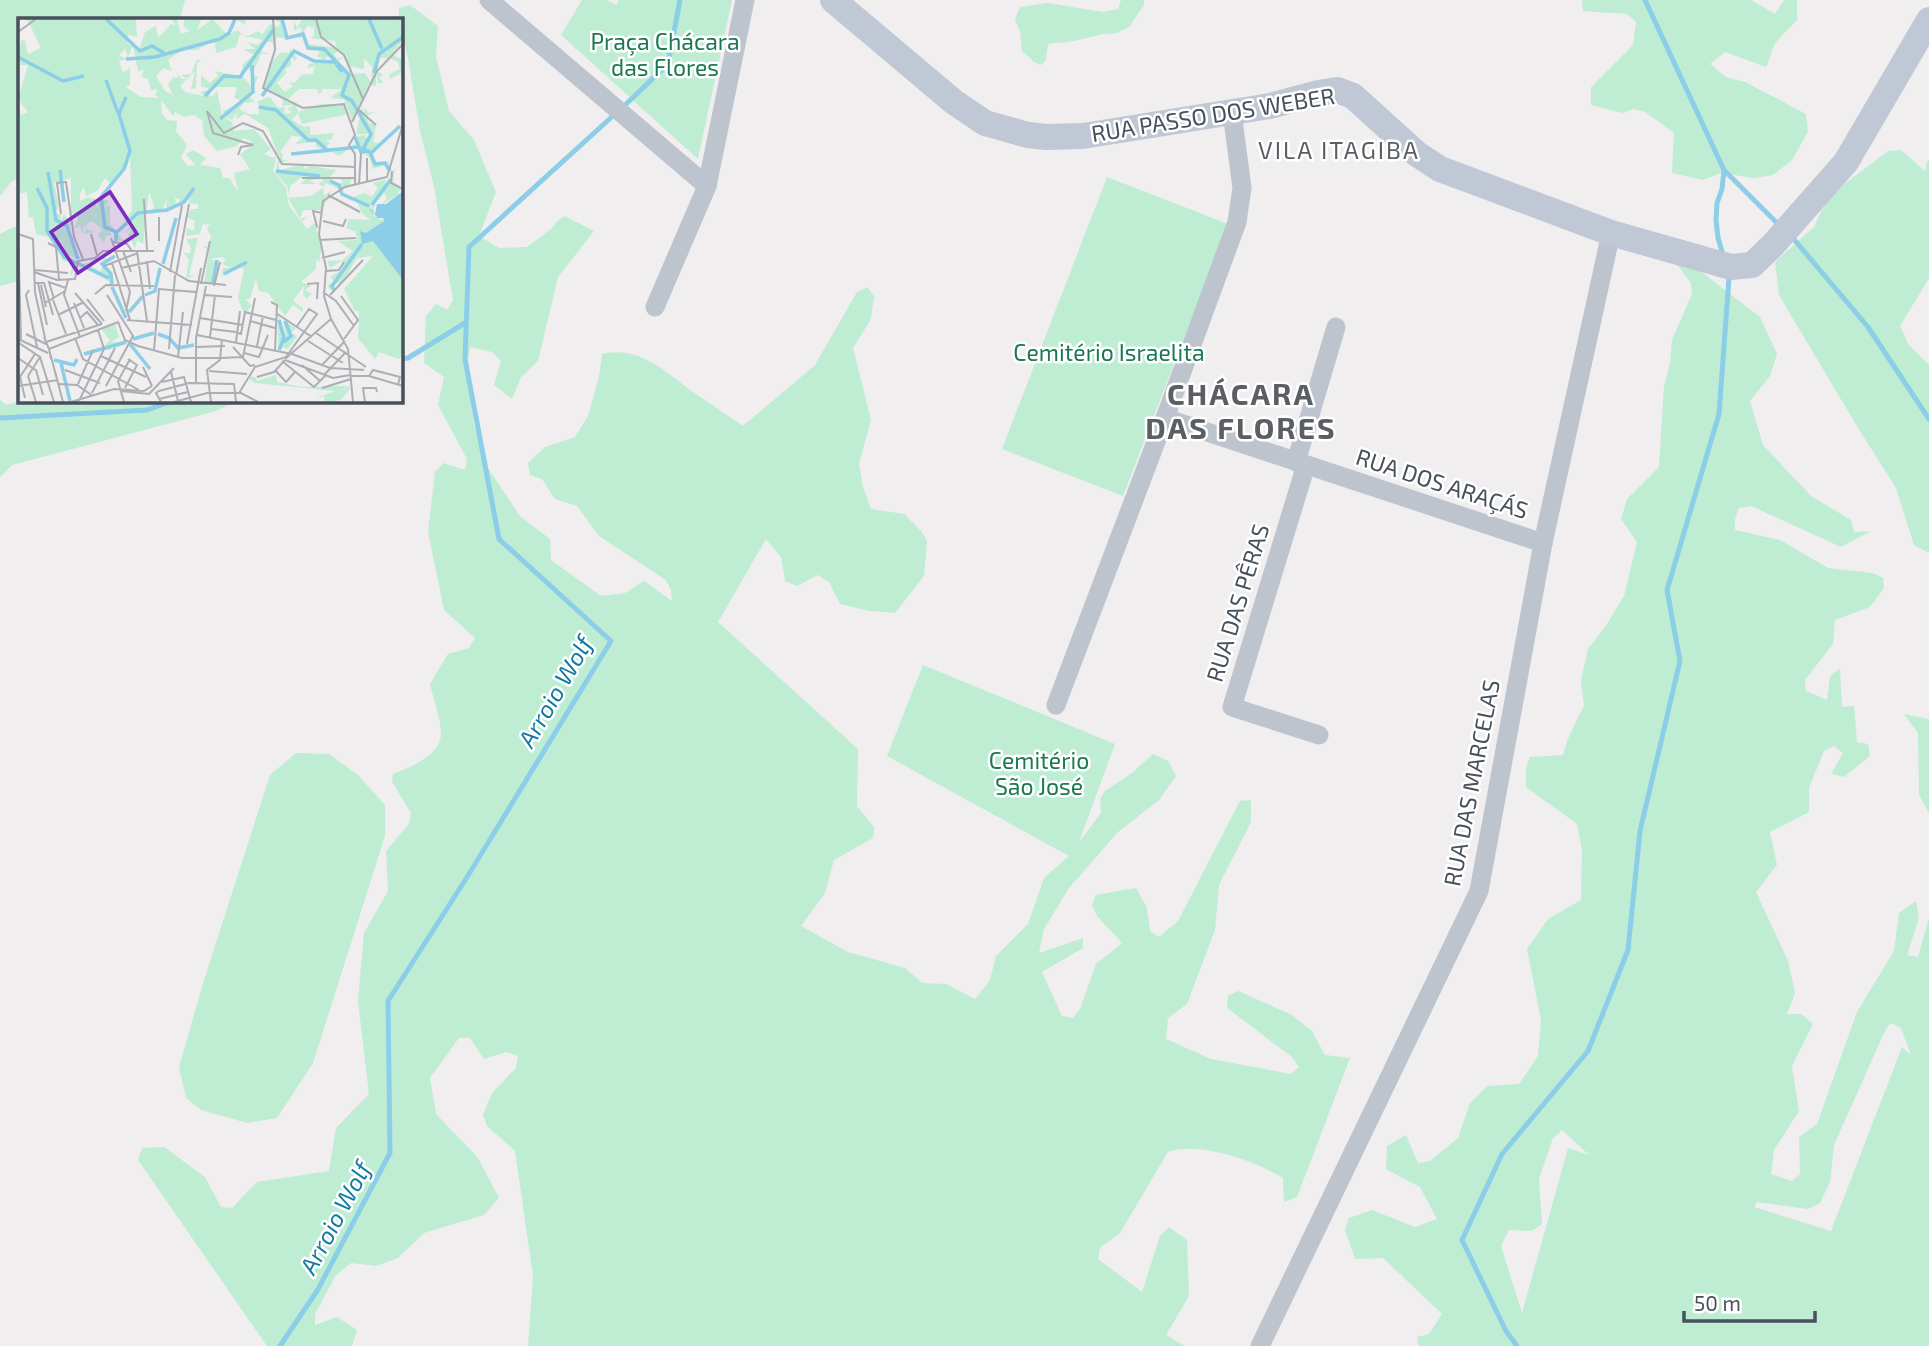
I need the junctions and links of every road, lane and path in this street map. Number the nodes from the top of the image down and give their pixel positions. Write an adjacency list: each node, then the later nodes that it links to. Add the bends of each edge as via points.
1 (489, 0): 6 (street)
2 (745, 0): 6 (street)
3 (833, 0): 5 (street, RUA PASSO DOS WEBER, via 985,123 1028,135 1083,136)
4 (1929, 20): 7 (street, RUA PASSO DOS WEBER, via 1846,162 1752,265 1731,267)
5 (1233, 112): 7 (street, RUA PASSO DOS WEBER, via 1337,90 1353,96 1440,169); 10 (street, via 1242,188 1237,222)
6 (707, 187): 8 (street)
7 (1611, 233): 12 (street, RUA DAS MARCELAS)
8 (655, 307)
9 (1336, 327): 11 (street)
10 (1165, 418): 11 (street, RUA DOS ARAÇÁS); 13 (street)
11 (1301, 463): 12 (street, RUA DOS ARAÇÁS); 14 (street, RUA DAS PÊRAS, via 1232,707)
12 (1543, 543): 15 (street, RUA DAS MARCELAS, via 1479,891)
13 (1056, 705)
14 (1319, 735)
15 (1260, 1346)

